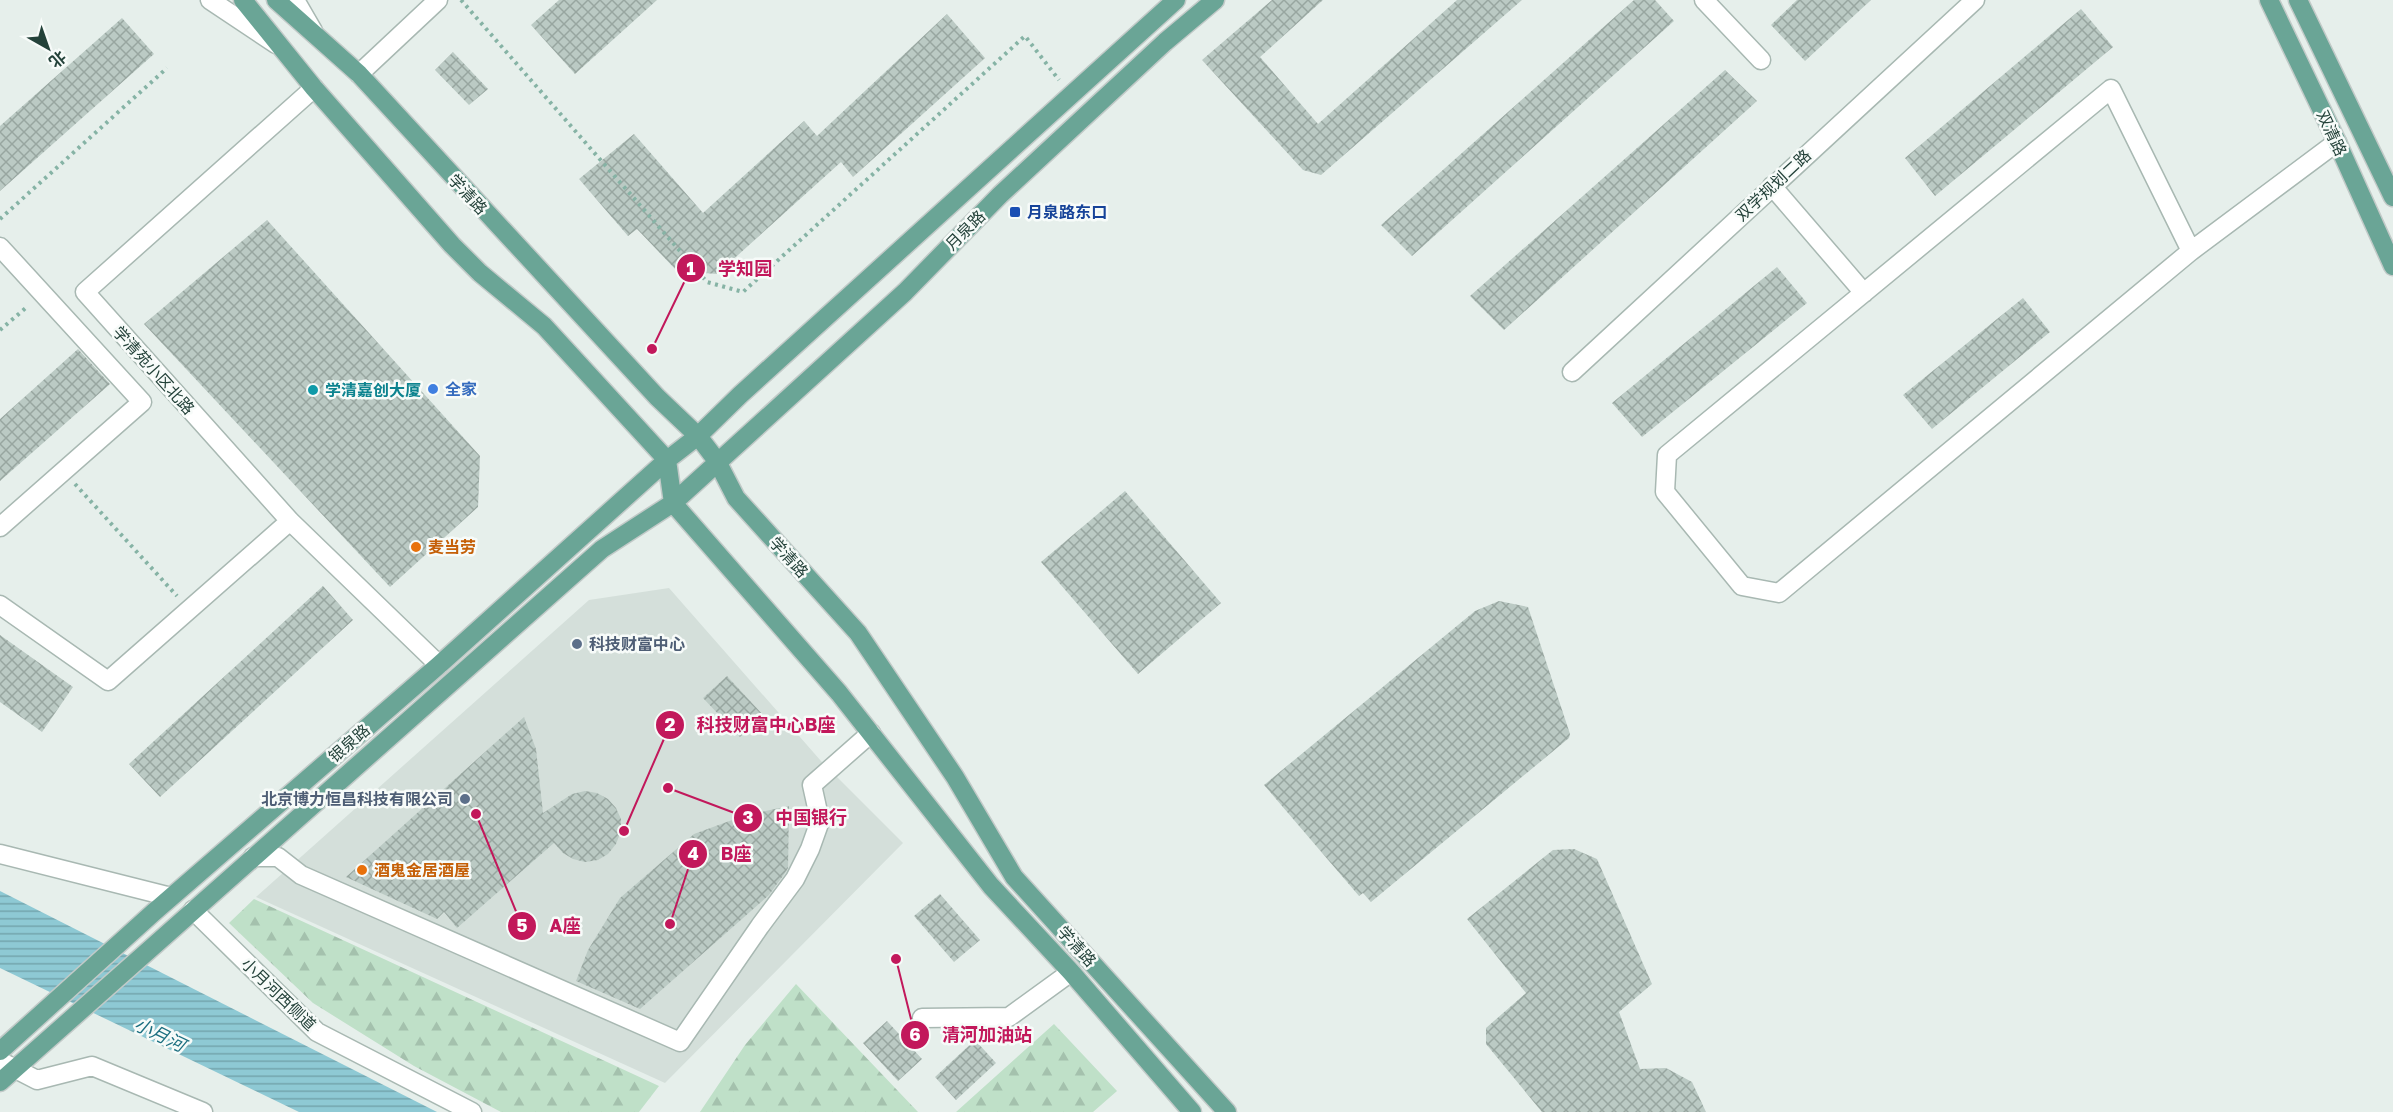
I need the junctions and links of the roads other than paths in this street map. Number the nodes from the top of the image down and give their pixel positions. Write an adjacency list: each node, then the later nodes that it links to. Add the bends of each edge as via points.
1 (210, 0): 13 (street)
2 (243, 0): 13 (main road)
3 (276, 0): 12 (main road, 学清路)
4 (295, 0): 12 (street, 学清路)
5 (438, 0): 15 (street)
6 (1176, 0): 26 (main road, 月泉路)
7 (1215, 0): 28 (main road, 月泉路, via 1000,195 905,292)
8 (1704, 0): 14 (street)
9 (1975, 0): 18 (street, 双学规划二路)
10 (2269, 0): 17 (main road, 双清路)
11 (2298, 0): 19 (main road, 双清路)
12 (314, 32): 15 (main road, 学清路)
13 (277, 44): 16 (main road)
14 (1761, 60)
15 (358, 74): 26 (main road, 学清路, via 657,397)
16 (314, 88): 27 (main road, via 452,245 544,326); 30 (street, 学清苑小区北路, via 85,292)
17 (2337, 142): 20 (main road, 双清路); 22 (street)
18 (1772, 186): 24 (street); 25 (street, 双学规划二路)
19 (2393, 197)
20 (2388, 242): 23 (main road, 双清路)
21 (0, 247): 31 (street, via 142,402)
22 (2191, 251): 24 (street, via 2111,89); 24 (street, via 1779,593 1742,586 1665,492 1667,455)
23 (2393, 267)
24 (1864, 293)
25 (1572, 372)
26 (698, 436): 27 (main road, 银泉路); 28 (main road, 学清路)
27 (667, 460): 29 (main road); 33 (main road, 银泉路)
28 (717, 461): 29 (main road, 月泉路); 47 (main road, 学清路, via 735,498 858,633 955,777 1014,878)
29 (673, 503): 34 (main road, 学清路); 36 (main road, 银泉路, via 602,549)
30 (290, 521): 32 (street, via 108,681); 33 (street, 学清苑小区北路)
31 (0, 527)
32 (0, 605)
33 (439, 665): 37 (main road, 银泉路)
34 (871, 733): 36 (street, via 813,785 820,821 795,879 680,1042 301,875 278,857); 39 (main road, 学清路, via 991,886)
35 (0, 854): 37 (street)
36 (253, 857): 38 (main road, 银泉路)
37 (171, 897): 41 (main road, 银泉路)
38 (193, 910): 42 (main road, 银泉路, via 32,1053); 45 (street, 小月河西侧道, via 317,1032)
39 (1071, 972): 40 (street, via 1009,1017); 46 (main road, 学清路)
40 (922, 1018)
41 (5, 1046)
42 (7, 1064): 43 (main road, 银泉路); 44 (street, via 37,1080 92,1066)
43 (0, 1082)
44 (203, 1112)
45 (472, 1112)
46 (1192, 1112)
47 (1227, 1112)

